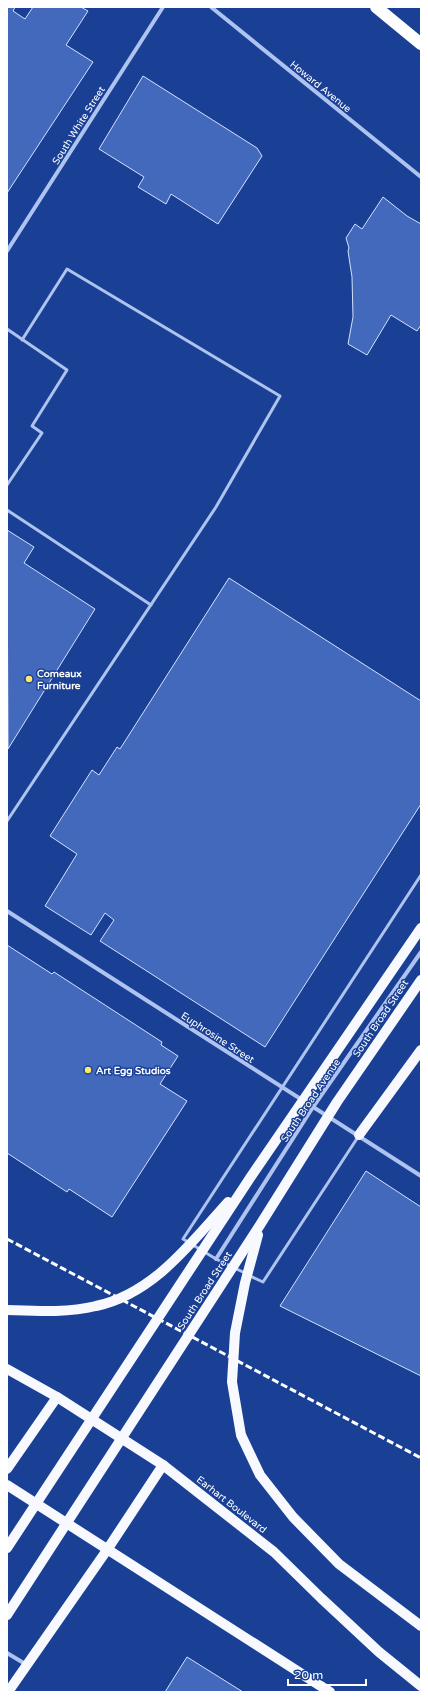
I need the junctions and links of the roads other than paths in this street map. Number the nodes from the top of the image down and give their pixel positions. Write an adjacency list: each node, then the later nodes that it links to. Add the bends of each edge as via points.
1 (163, 7): 6 (street, South White Street)
2 (211, 7): 5 (street, Howard Avenue)
3 (376, 7): 4 (highway)
4 (421, 44)
5 (421, 177)
6 (7, 251)
7 (7, 329): 8 (lane)
8 (22, 340): 9 (lane, via 67,370 32,426 42,433); 11 (lane, via 67,269 280,396 216,507)
9 (7, 485)
10 (7, 510): 11 (lane)
11 (151, 605): 12 (lane)
12 (7, 822)
13 (421, 875): 19 (lane)
14 (7, 911): 19 (street, Euphrosine Street)
15 (421, 928): 23 (main road, South Broad Street, bridge)
16 (421, 952): 20 (street, South Broad Avenue)
17 (421, 980): 24 (main road, South Broad Street, bridge, via 337,1102)
18 (421, 1050): 21 (main road)
19 (283, 1088): 20 (street, Euphrosine Street); 25 (lane, via 184,1239)
20 (313, 1108): 21 (street, Euphrosine Street); 25 (street, South Broad Avenue)
21 (359, 1135): 22 (street, Euphrosine Street); 25 (lane, via 263,1282)
22 (421, 1176)
23 (250, 1178): 26 (main road, bridge, via 185,1250 156,1277 130,1294 96,1306 49,1311); 32 (main road, South Broad Street, bridge)
24 (260, 1225): 34 (main road, South Broad Street, bridge); 35 (main road, bridge, via 235,1333 232,1382 241,1435 260,1475 293,1517 339,1564)
25 (216, 1259)
26 (7, 1310)
27 (7, 1369): 28 (main road, Earhart Boulevard)
28 (57, 1397): 29 (main road, Earhart Boulevard); 30 (main road)
29 (163, 1465): 33 (main road); 38 (main road, Earhart Boulevard, via 274,1552 320,1598)
30 (7, 1469)
31 (7, 1485): 33 (main road)
32 (7, 1548)
33 (107, 1550): 37 (main road); 40 (main road)
34 (7, 1615)
35 (421, 1626)
36 (7, 1653): 37 (street)
37 (27, 1665): 39 (main road)
38 (421, 1686)
39 (8, 1692)
40 (330, 1692)

